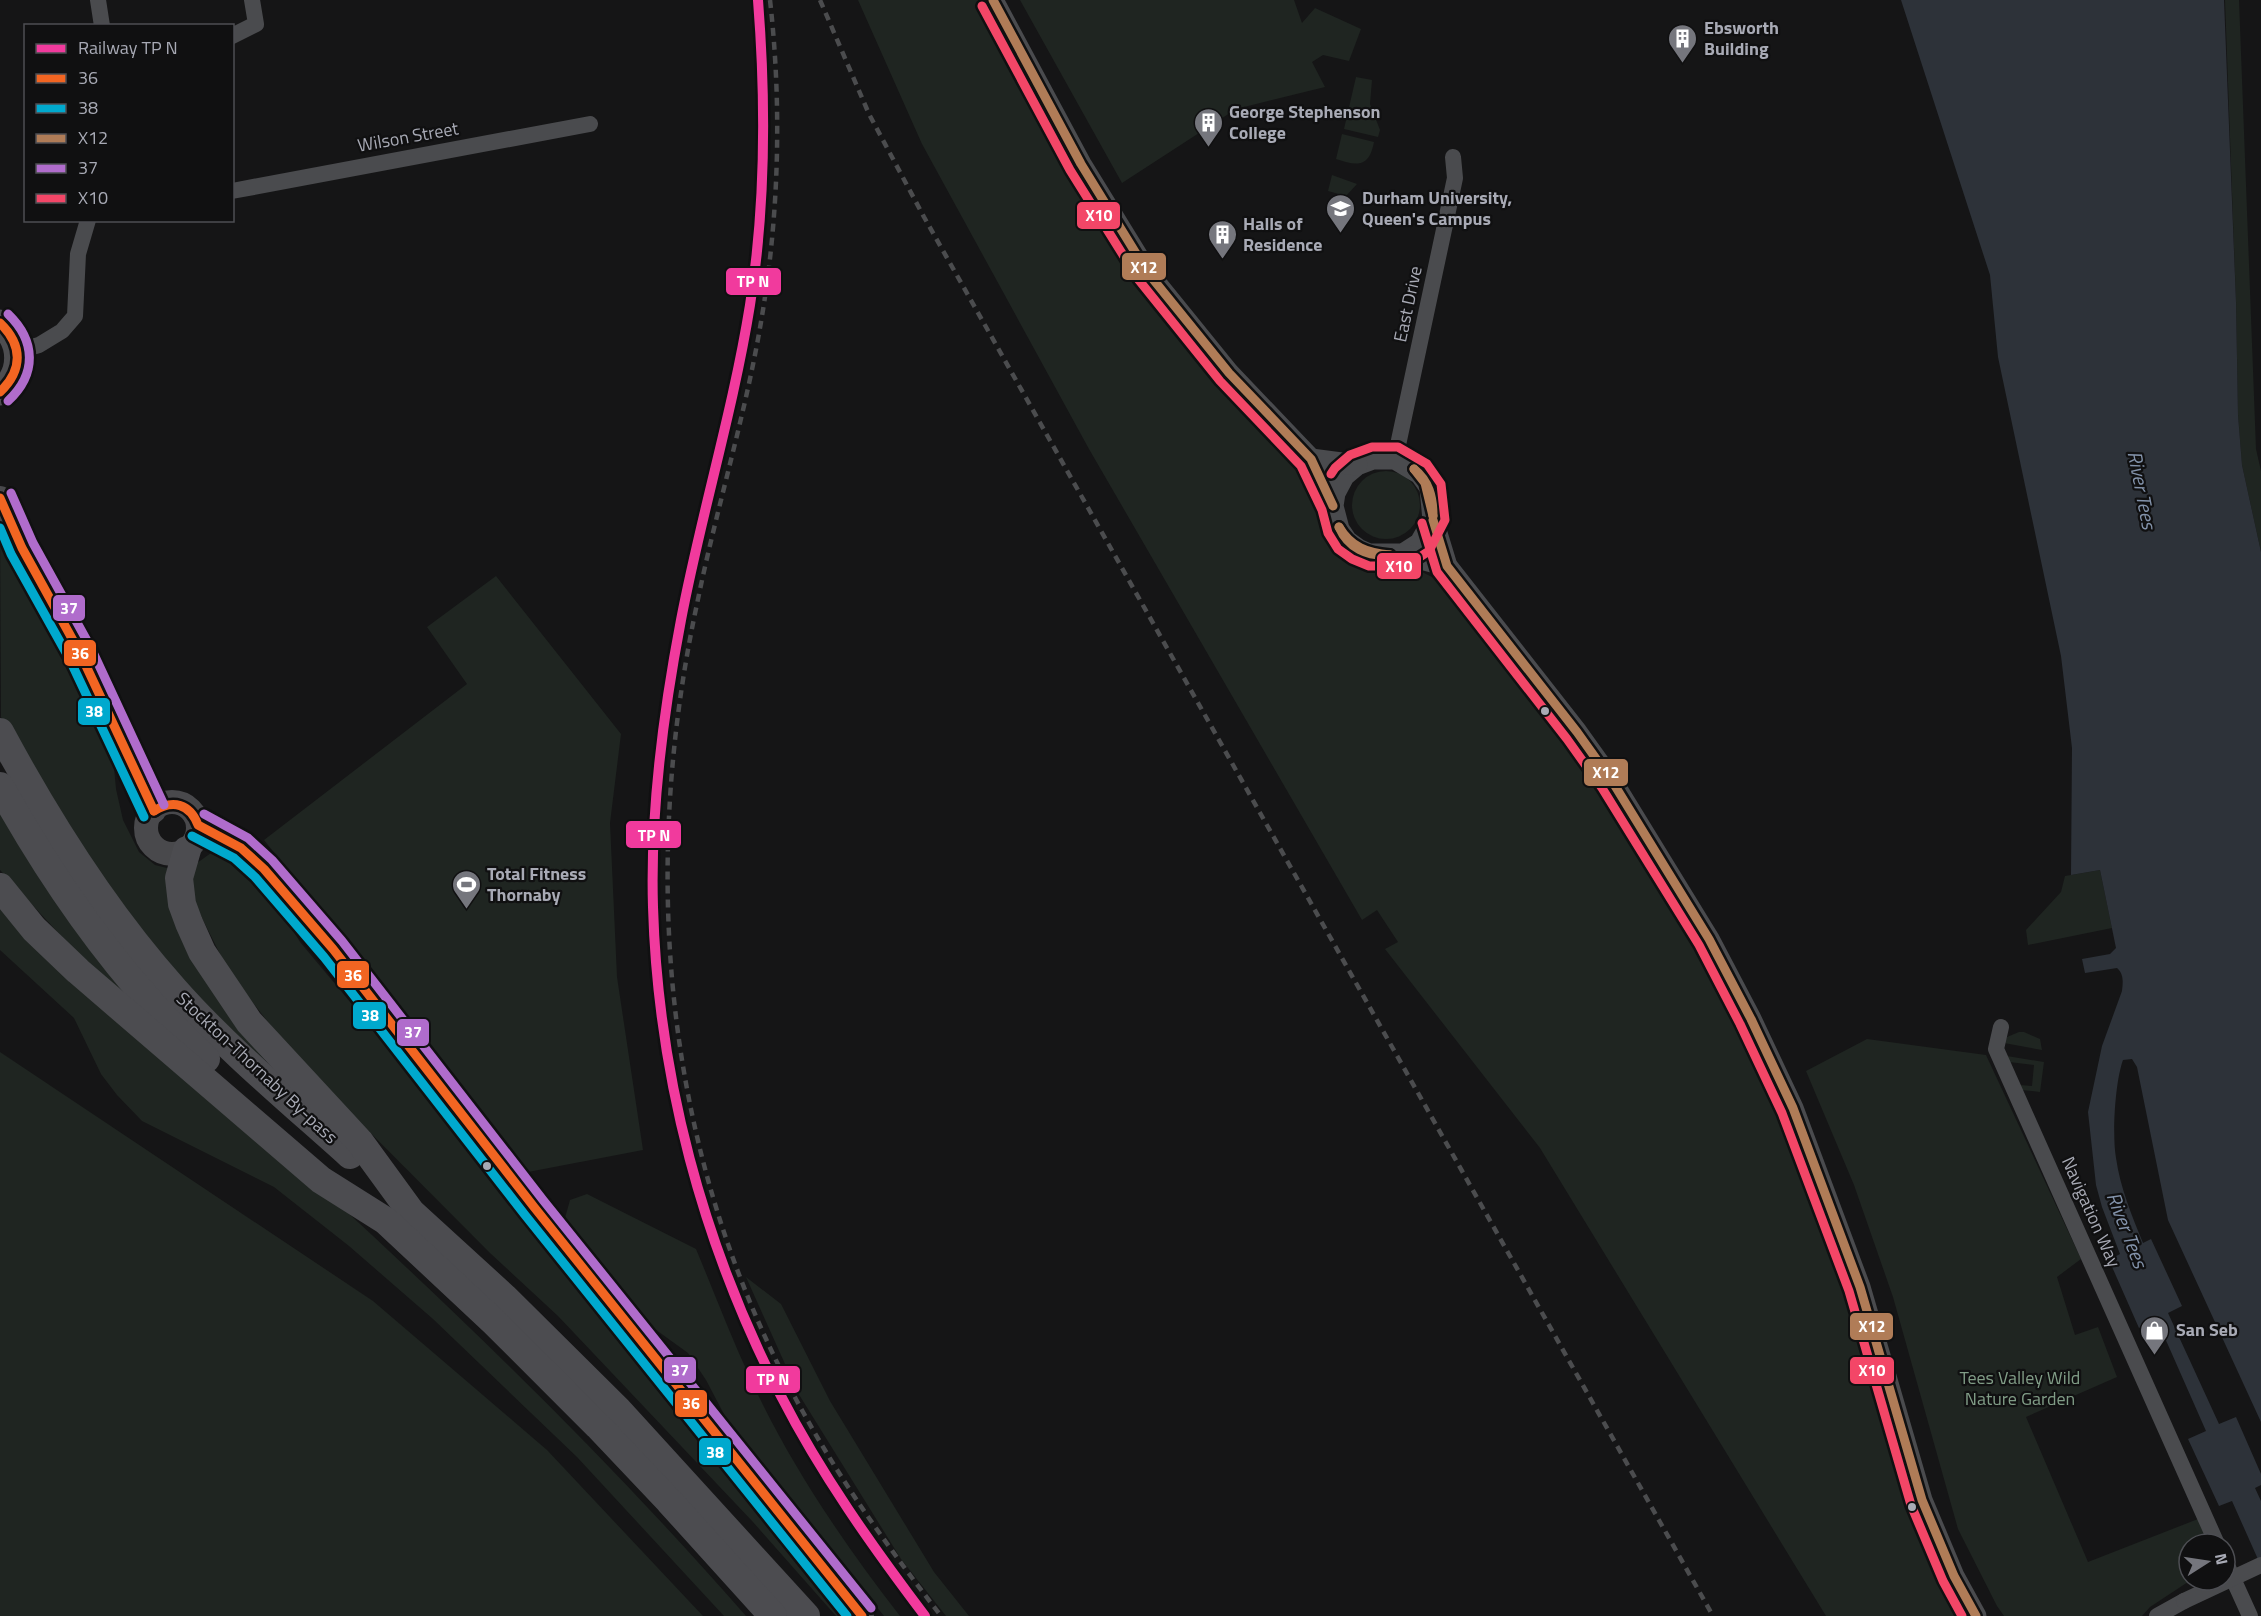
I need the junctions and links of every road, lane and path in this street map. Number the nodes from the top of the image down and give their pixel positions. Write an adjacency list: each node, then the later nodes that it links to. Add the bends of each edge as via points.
1 (98, 0): 4 (street)
2 (252, 0): 5 (street, via 256,24)
3 (993, 0): 13 (street, via 1081,164 1148,273 1229,373)
4 (102, 24)
5 (234, 35)
6 (590, 124): 8 (street, Wilson Street)
7 (1453, 157): 14 (street, East Drive, via 1455,178)
8 (234, 191)
9 (87, 222): 11 (street, via 78,254 75,316 63,331 39,345)
10 (0, 323): 11 (main road, via 14,339)
11 (18, 351): 12 (main road, via 14,377)
12 (0, 392)
13 (1311, 459): 15 (street); 17 (street)
14 (1395, 459): 15 (street, via 1373,459); 18 (street, via 1420,474 1430,488)
15 (1357, 465): 17 (street, via 1344,476)
16 (0, 498): 23 (main road, via 22,548 80,653)
17 (1333, 506): 19 (street, via 1339,529 1358,549 1369,554)
18 (1433, 520): 19 (street, via 1420,543); 20 (street)
19 (1403, 554): 20 (street)
20 (1447, 566): 36 (street, via 1612,781 1704,930 1751,1019 1793,1108 1860,1287 1922,1500 1954,1576)
21 (0, 732): 27 (highway, Stockton-Thornaby By-pass, via 69,850 123,928 174,989)
22 (0, 786): 27 (highway, Stockton-Thornaby By-pass, via 84,919 189,1043)
23 (154, 810): 24 (main road, via 167,803 183,805 194,815); 24 (main road, via 146,825 155,848 171,854)
24 (192, 838): 27 (highway, via 179,878 182,904 202,952 249,1022 360,1142); 35 (main road, via 241,848 333,949)
25 (0, 886): 27 (highway, via 34,929 78,971 321,1180)
26 (2001, 1027): 28 (street, Navigation Way, via 1996,1049)
27 (398, 1216): 30 (highway); 34 (highway, via 504,1297 618,1410)
28 (2212, 1532)
29 (2261, 1565): 37 (street, bridge)
30 (741, 1580): 32 (highway); 33 (highway)
31 (2237, 1587): 38 (street)
32 (764, 1616)
33 (773, 1616)
34 (806, 1616)
35 (862, 1616)
36 (1976, 1616)
37 (2157, 1616)
38 (2250, 1616)

